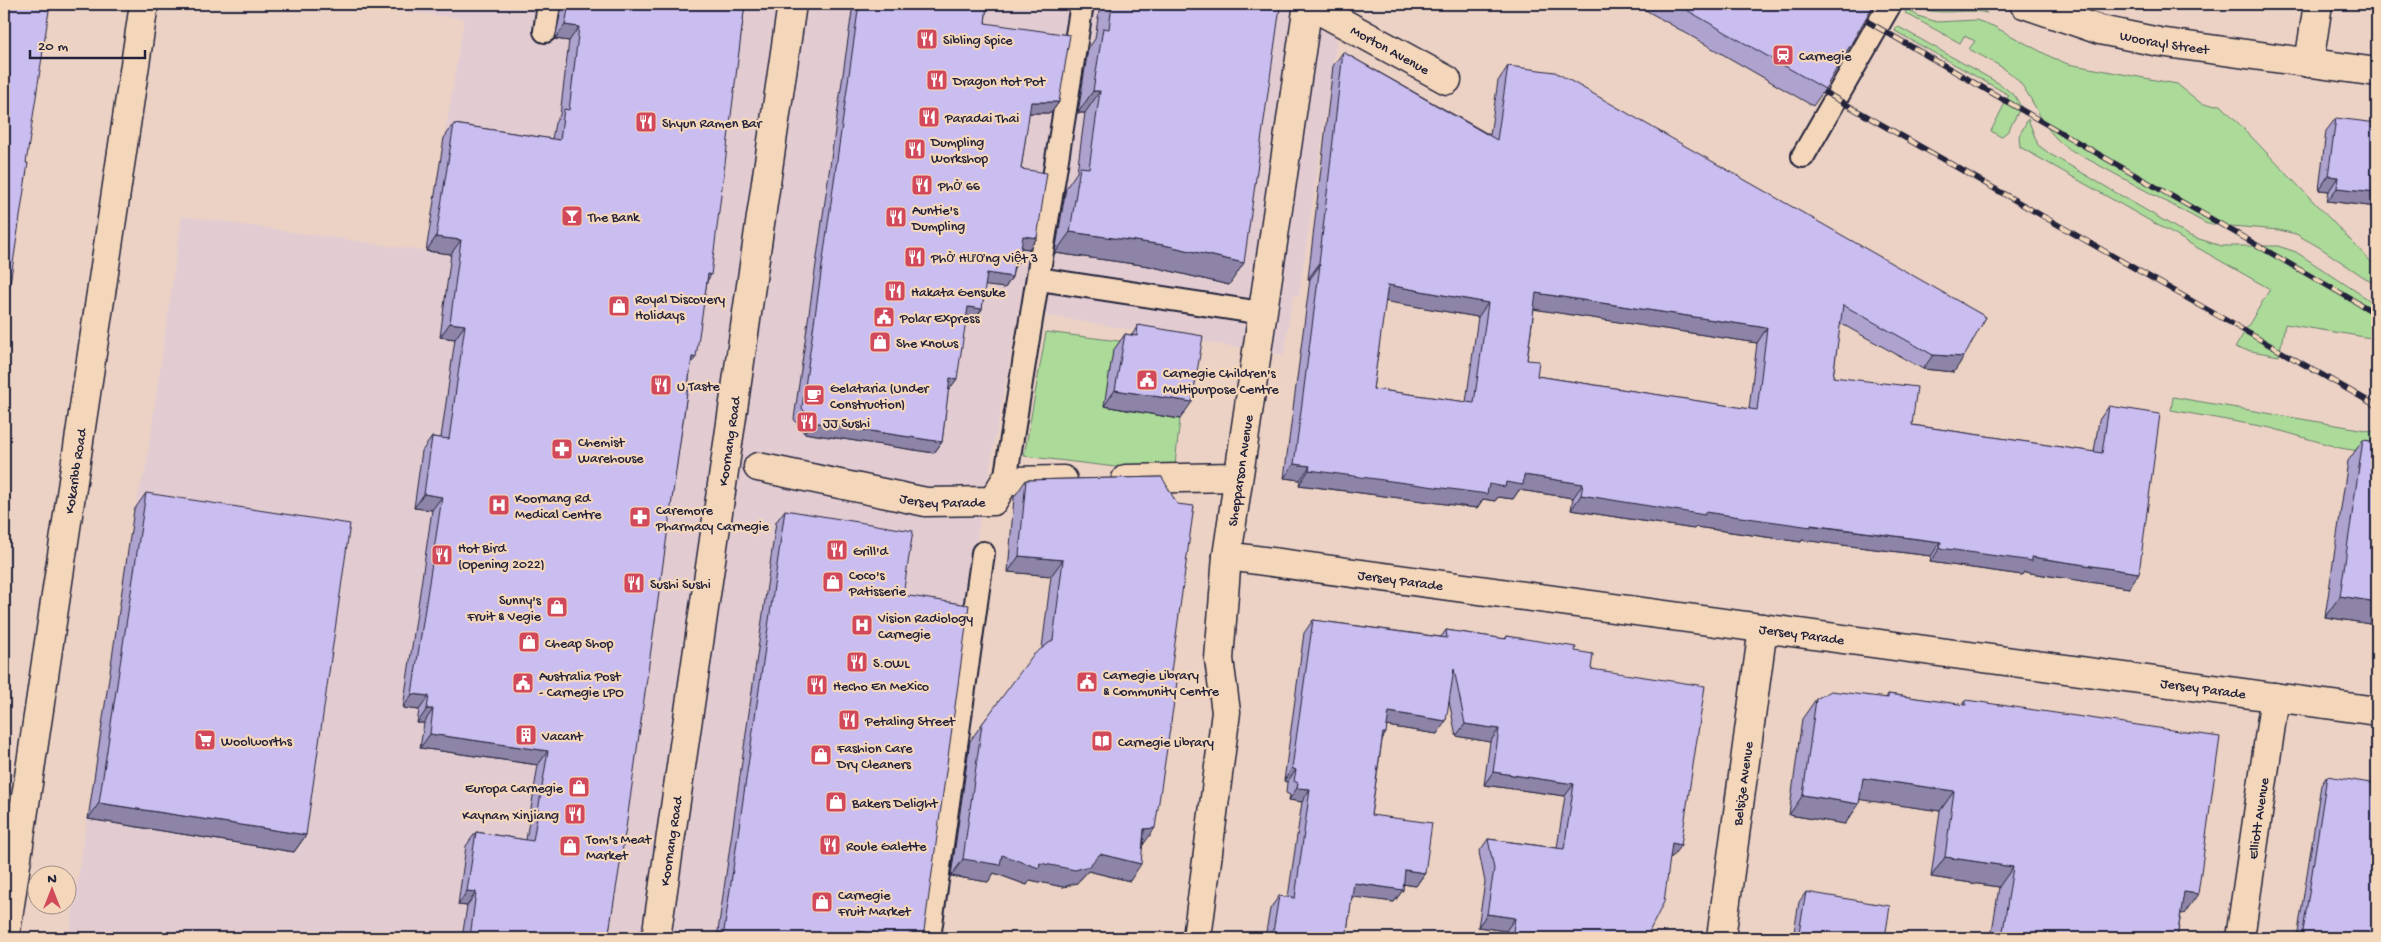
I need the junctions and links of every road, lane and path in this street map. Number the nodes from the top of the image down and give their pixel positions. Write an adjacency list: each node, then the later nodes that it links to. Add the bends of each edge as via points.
1 (144, 4): 24 (street, Kokaribb Road)
2 (549, 4): 9 (lane)
3 (792, 4): 25 (street, Koornang Road)
4 (1082, 4): 14 (lane)
5 (1308, 4): 12 (street, Morton Avenue); 15 (street, Shepparson Avenue)
6 (1890, 4): 13 (lane)
7 (2024, 4): 10 (street, Woorayl Street, via 2100,30)
8 (2318, 4): 10 (street)
9 (545, 31)
10 (2309, 63): 11 (street, Woorayl Street)
11 (2377, 72)
12 (1447, 80)
13 (1803, 156)
14 (1039, 279): 15 (lane); 18 (lane)
15 (1262, 313): 17 (street, Shepparson Avenue)
16 (758, 467): 18 (street, Jersey Parade, via 926,502 993,501)
17 (1237, 477): 18 (street); 20 (street, Shepparson Avenue)
18 (1005, 481)
19 (983, 553): 26 (lane)
20 (1227, 556): 21 (street, Jersey Parade); 27 (street, Shepparson Avenue, via 1219,659 1226,712)
21 (1763, 628): 22 (street, Jersey Parade); 28 (street, Belsize Avenue)
22 (2275, 697): 23 (street, Jersey Parade); 29 (street, Elliott Avenue)
23 (2377, 711)
24 (4, 938)
25 (656, 938)
26 (930, 938)
27 (1198, 938)
28 (1720, 938)
29 (2240, 938)

